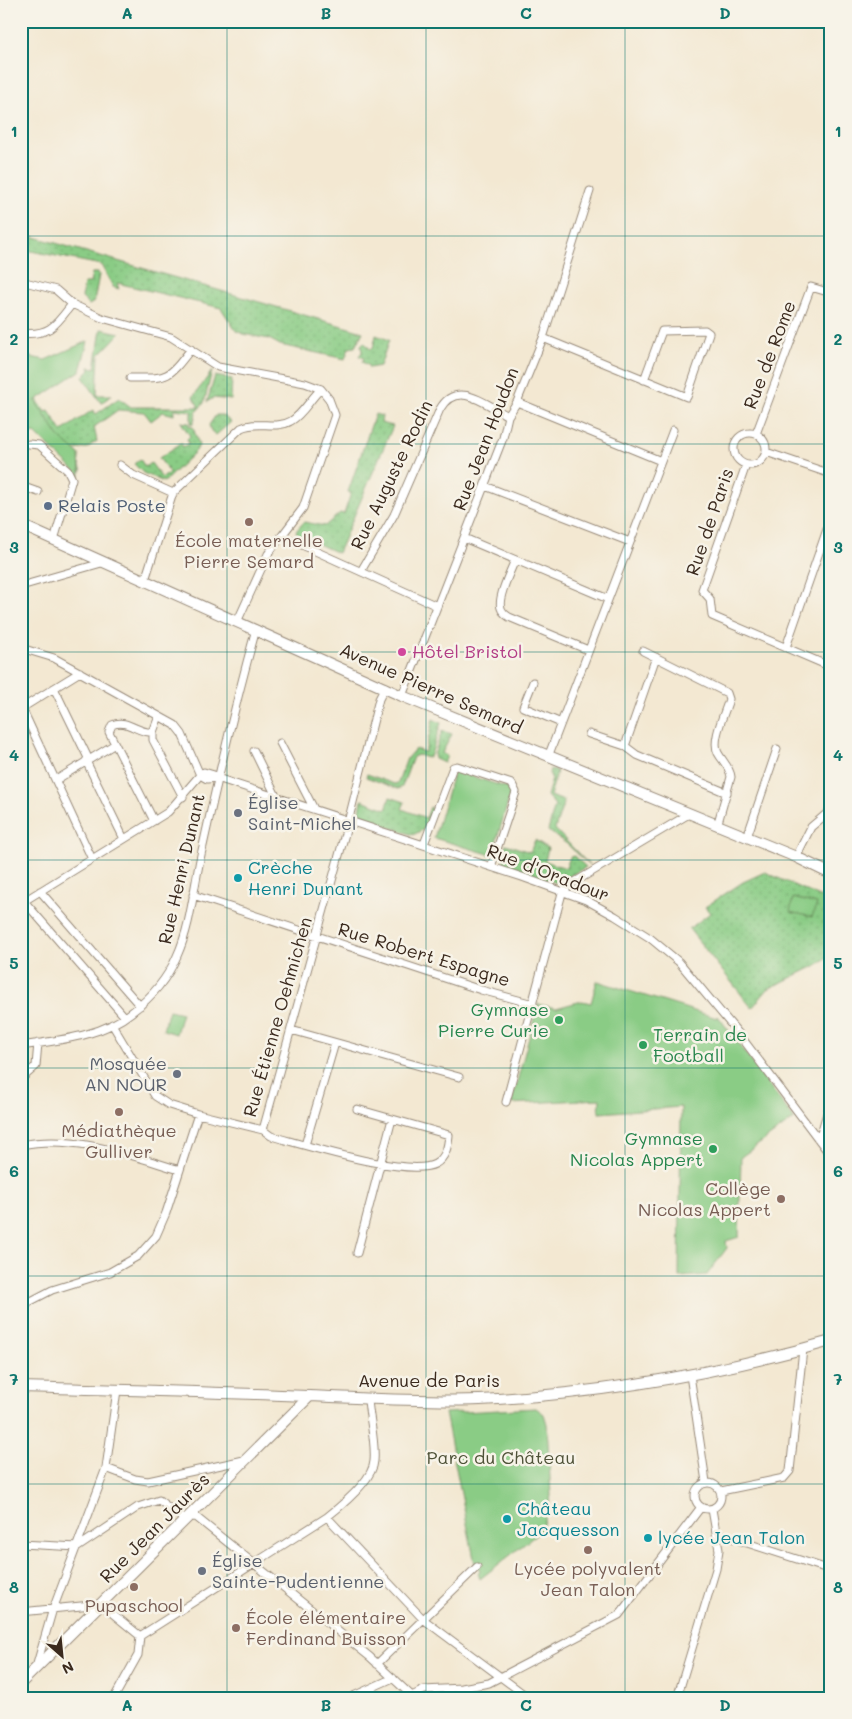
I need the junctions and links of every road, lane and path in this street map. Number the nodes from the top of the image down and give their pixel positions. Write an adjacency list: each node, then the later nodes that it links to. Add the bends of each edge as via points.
1 (590, 191): 6 (street, Rue Jean Houdon)
2 (21, 282): 4 (street, via 56,290)
3 (831, 293): 14 (street, Rue de Rome, via 811,286)
4 (72, 304): 5 (street, via 45,333); 7 (street, via 102,318 171,337)
5 (21, 333)
6 (543, 338): 9 (street); 11 (street, Rue Jean Houdon)
7 (191, 349): 8 (street, via 172,374 164,378); 10 (street, via 218,367 305,383)
8 (130, 378)
9 (644, 380): 9 (street, via 662,331 705,330 710,333 687,397)
10 (321, 389): 24 (street, via 290,422 282,425 248,424 241,428); 27 (street, via 335,415 304,508)
11 (517, 402): 12 (street, Rue Jean Houdon); 17 (street)
12 (508, 416): 22 (street, Rue Jean Houdon); 33 (street, Rue Auguste Rodin, via 470,395 456,394 447,399 394,515)
13 (673, 430): 17 (street)
14 (756, 434): 16 (street, via 764,441); 19 (street, via 745,434 736,442 735,455)
15 (29, 444): 29 (street, via 39,445 68,471 72,480)
16 (766, 452): 19 (street, via 759,462); 20 (street)
17 (661, 460): 30 (street)
18 (120, 465): 24 (street, via 132,475)
19 (746, 465): 40 (street, Rue de Paris, via 702,590 710,599 712,616)
20 (831, 474)
21 (21, 486): 23 (street)
22 (484, 486): 28 (street, Rue Jean Houdon); 30 (street)
23 (38, 492)
24 (173, 493): 34 (street)
25 (831, 518): 40 (street)
26 (21, 525): 29 (main road, Avenue Pierre Semard)
27 (282, 536): 33 (street); 38 (street, via 268,554)
28 (464, 538): 31 (street); 37 (street, Rue Jean Houdon)
29 (54, 540): 32 (main road, Avenue Pierre Semard)
30 (630, 542): 36 (street)
31 (515, 560): 36 (street); 42 (street, via 500,600 504,613)
32 (105, 562): 34 (main road, Avenue Pierre Semard); 35 (street)
33 (361, 571): 37 (street)
34 (145, 580): 38 (main road, Avenue Pierre Semard)
35 (21, 586)
36 (608, 599): 42 (street)
37 (437, 606): 50 (street, Rue Jean Houdon)
38 (238, 620): 39 (main road, Avenue Pierre Semard)
39 (256, 629): 48 (main road, Avenue Pierre Semard); 64 (street, Rue Henri Dunant)
40 (786, 647): 45 (street)
41 (21, 648): 46 (street, via 54,658)
42 (588, 650): 53 (street)
43 (643, 651): 44 (street)
44 (656, 657): 58 (street); 66 (street, via 727,692 729,700 716,742 717,751 730,770)
45 (831, 667)
46 (80, 672): 49 (street); 52 (street)
47 (532, 682): 53 (street, via 523,707)
48 (385, 687): 50 (main road, Avenue Pierre Semard); 73 (street, Rue Étienne Oehmichen, via 379,699)
49 (54, 688): 51 (street); 62 (street)
50 (402, 696): 61 (main road, Avenue Pierre Semard)
51 (22, 707): 65 (street)
52 (159, 716): 54 (street); 63 (street, via 182,734)
53 (561, 723): 61 (street)
54 (153, 732): 57 (street, via 144,733 118,722 109,732); 67 (street, via 153,740)
55 (589, 734): 58 (street)
56 (280, 743): 69 (street)
57 (115, 744): 62 (street); 72 (street)
58 (625, 746): 66 (street, via 637,756)
59 (778, 749): 75 (street)
60 (254, 751): 68 (street)
61 (548, 757): 71 (main road, Avenue Pierre Semard)
62 (88, 761): 65 (street); 76 (street)
63 (200, 775): 64 (street, Rue d'Oradour, via 207,779); 67 (street)
64 (217, 778): 68 (street, Rue d'Oradour); 84 (street, Rue Henri Dunant)
65 (56, 780): 79 (street)
66 (727, 793): 74 (street)
67 (183, 797): 72 (street)
68 (277, 798): 69 (street, Rue d'Oradour)
69 (314, 809): 73 (street, Rue d'Oradour)
70 (831, 810): 78 (street, via 811,827)
71 (688, 814): 74 (main road, Avenue Pierre Semard); 83 (street, via 568,886)
72 (154, 821): 76 (street)
73 (348, 822): 77 (street, Rue d'Oradour); 86 (street, Rue Étienne Oehmichen)
74 (717, 826): 75 (main road, Avenue Pierre Semard)
75 (747, 837): 78 (main road, Avenue Pierre Semard)
76 (124, 839): 79 (street)
77 (424, 844): 80 (street, Rue d'Oradour); 80 (street, via 453,768 457,766 512,784 516,792)
78 (796, 857): 81 (main road, Avenue Pierre Semard)
79 (92, 859): 82 (street)
80 (491, 867): 83 (street, Rue d'Oradour)
81 (831, 874)
82 (40, 891): 85 (street); 88 (street)
83 (562, 893): 87 (street); 103 (street, Rue d'Oradour, via 586,900 615,916 680,962)
84 (193, 895): 86 (street, Rue Robert Espagne); 88 (street, Rue Henri Dunant, via 174,964 162,983)
85 (23, 902): 89 (street)
86 (316, 937): 87 (street, Rue Robert Espagne); 91 (street, Rue Étienne Oehmichen)
87 (533, 1004): 98 (street)
88 (140, 1006): 89 (street, Rue Henri Dunant)
89 (125, 1017): 90 (street, Rue Henri Dunant)
90 (112, 1024): 92 (street, Rue Henri Dunant, via 88,1034); 100 (street, Rue Étienne Oehmichen, via 155,1096 169,1105)
91 (291, 1030): 93 (street); 102 (street, Rue Étienne Oehmichen)
92 (38, 1043): 94 (street, Rue Henri Dunant); 96 (street, via 36,1066)
93 (335, 1044): 95 (street); 105 (street)
94 (21, 1046)
95 (459, 1077)
96 (21, 1079)
97 (831, 1100): 103 (street)
98 (506, 1102)
99 (357, 1110): 101 (street)
100 (198, 1114): 102 (street, Rue Étienne Oehmichen); 108 (street)
101 (392, 1119): 107 (street); 107 (street, via 449,1134 447,1150 429,1167)
102 (263, 1130): 105 (street, via 271,1136)
103 (819, 1140): 106 (street, Rue d'Oradour)
104 (21, 1145): 108 (street, via 58,1140)
105 (305, 1145): 107 (street)
106 (831, 1156)
107 (380, 1163): 109 (street)
108 (180, 1170): 110 (street, via 156,1236 138,1256 110,1272 52,1290 29,1302)
109 (357, 1253)
110 (21, 1313)
111 (831, 1341): 112 (main road, Avenue de Paris)
112 (803, 1349): 113 (main road, Avenue de Paris); 121 (street, via 790,1471 784,1478)
113 (690, 1375): 117 (main road, Avenue de Paris, via 602,1389 517,1397); 120 (street)
114 (21, 1387): 115 (main road, Avenue de Paris)
115 (117, 1390): 116 (main road, Avenue de Paris); 119 (street)
116 (310, 1396): 117 (main road, Avenue de Paris); 118 (main road, Rue Jean Jaurès)
117 (368, 1399): 125 (street, via 374,1462 371,1472 348,1500)
118 (246, 1460): 119 (street, via 148,1481); 124 (main road, Rue Jean Jaurès)
119 (106, 1468): 128 (street)
120 (706, 1482): 121 (street, via 715,1484); 122 (street, via 695,1493)
121 (721, 1491): 123 (street, via 721,1500)
122 (701, 1507): 123 (street); 139 (street, via 619,1615)
123 (712, 1509): 126 (street)
124 (192, 1517): 128 (street, via 182,1518 159,1500 138,1507); 129 (street); 132 (main road, Rue Jean Jaurès)
125 (328, 1517): 129 (street); 135 (street)
126 (716, 1533): 131 (street); 146 (street, via 719,1550 716,1569)
127 (21, 1544): 128 (street)
128 (78, 1546): 133 (street)
129 (254, 1564): 136 (street); 137 (street)
130 (477, 1567): 135 (street)
131 (831, 1570)
132 (101, 1604): 133 (street); 136 (street); 138 (main road, Rue Jean Jaurès)
133 (54, 1609): 134 (street); 138 (street)
134 (21, 1612)
135 (423, 1619): 137 (street); 139 (street)
136 (140, 1636): 143 (street, via 138,1655)
137 (377, 1664): 140 (street)
138 (36, 1668): 141 (main road, Rue Jean Jaurès)
139 (504, 1677): 142 (street, via 483,1685 424,1690); 145 (street)
140 (393, 1678): 142 (street); 144 (street)
141 (21, 1683)
142 (413, 1697)
143 (114, 1698)
144 (349, 1698)
145 (529, 1698)
146 (677, 1698)

